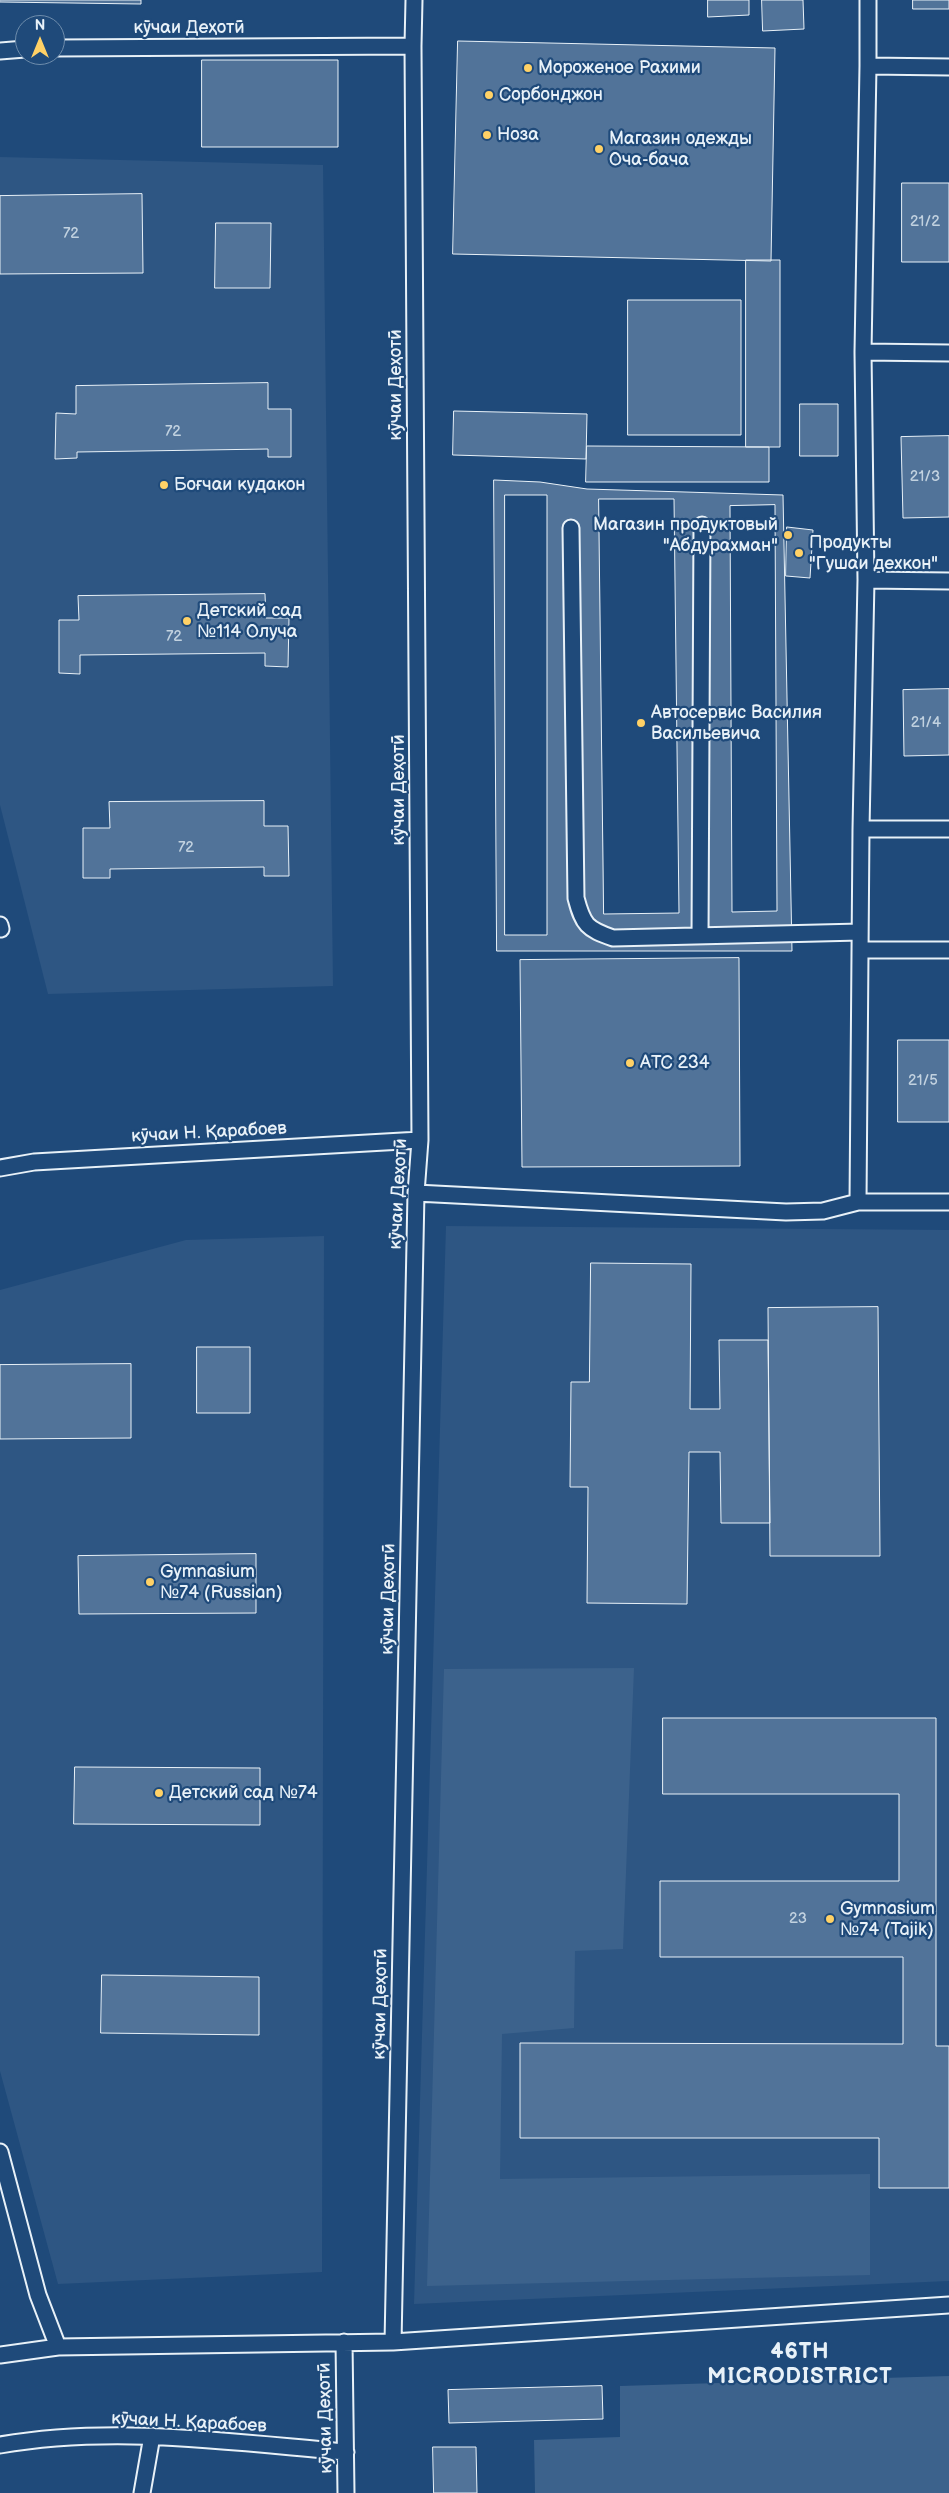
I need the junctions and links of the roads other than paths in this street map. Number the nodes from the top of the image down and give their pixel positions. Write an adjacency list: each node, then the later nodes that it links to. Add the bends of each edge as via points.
1 (414, 0): 3 (lane, кӯчаи Деҳотӣ)
2 (868, 0): 7 (lane)
3 (412, 46): 4 (lane, кӯчаи Деҳотӣ); 21 (lane, кӯчаи Деҳотӣ)
4 (65, 48)
5 (15, 50): 6 (lane)
6 (0, 51)
7 (868, 66): 8 (lane); 9 (lane)
8 (949, 67)
9 (863, 352): 10 (lane); 13 (lane)
10 (949, 353)
11 (702, 525): 18 (lane)
12 (571, 528): 18 (lane, via 576,898 581,919 597,932 614,938)
13 (866, 580): 14 (lane); 15 (lane)
14 (949, 581)
15 (861, 829): 16 (lane); 17 (lane)
16 (949, 829)
17 (860, 932): 18 (lane); 19 (lane)
18 (700, 936)
19 (860, 950): 20 (lane); 24 (lane)
20 (949, 950)
21 (420, 1140): 22 (lane, кӯчаи Н. Қарабоев, via 34,1162); 23 (lane, кӯчаи Деҳотӣ)
22 (0, 1168)
23 (416, 1193): 24 (lane, via 786,1212 823,1210); 29 (lane, кӯчаи Деҳотӣ)
24 (858, 1202): 25 (lane)
25 (949, 1202)
26 (0, 2152): 30 (lane, via 38,2295)
27 (949, 2305): 29 (lane)
28 (344, 2342): 29 (lane); 30 (lane); 34 (lane, кӯчаи Деҳотӣ)
29 (393, 2342)
30 (58, 2347): 31 (lane)
31 (0, 2355)
32 (152, 2436): 33 (lane, кӯчаи Н. Қарабоев, via 37,2438); 34 (lane, кӯчаи Н. Қарабоев); 35 (lane)
33 (0, 2445)
34 (346, 2452): 36 (lane, кӯчаи Деҳотӣ)
35 (142, 2493)
36 (346, 2493)

